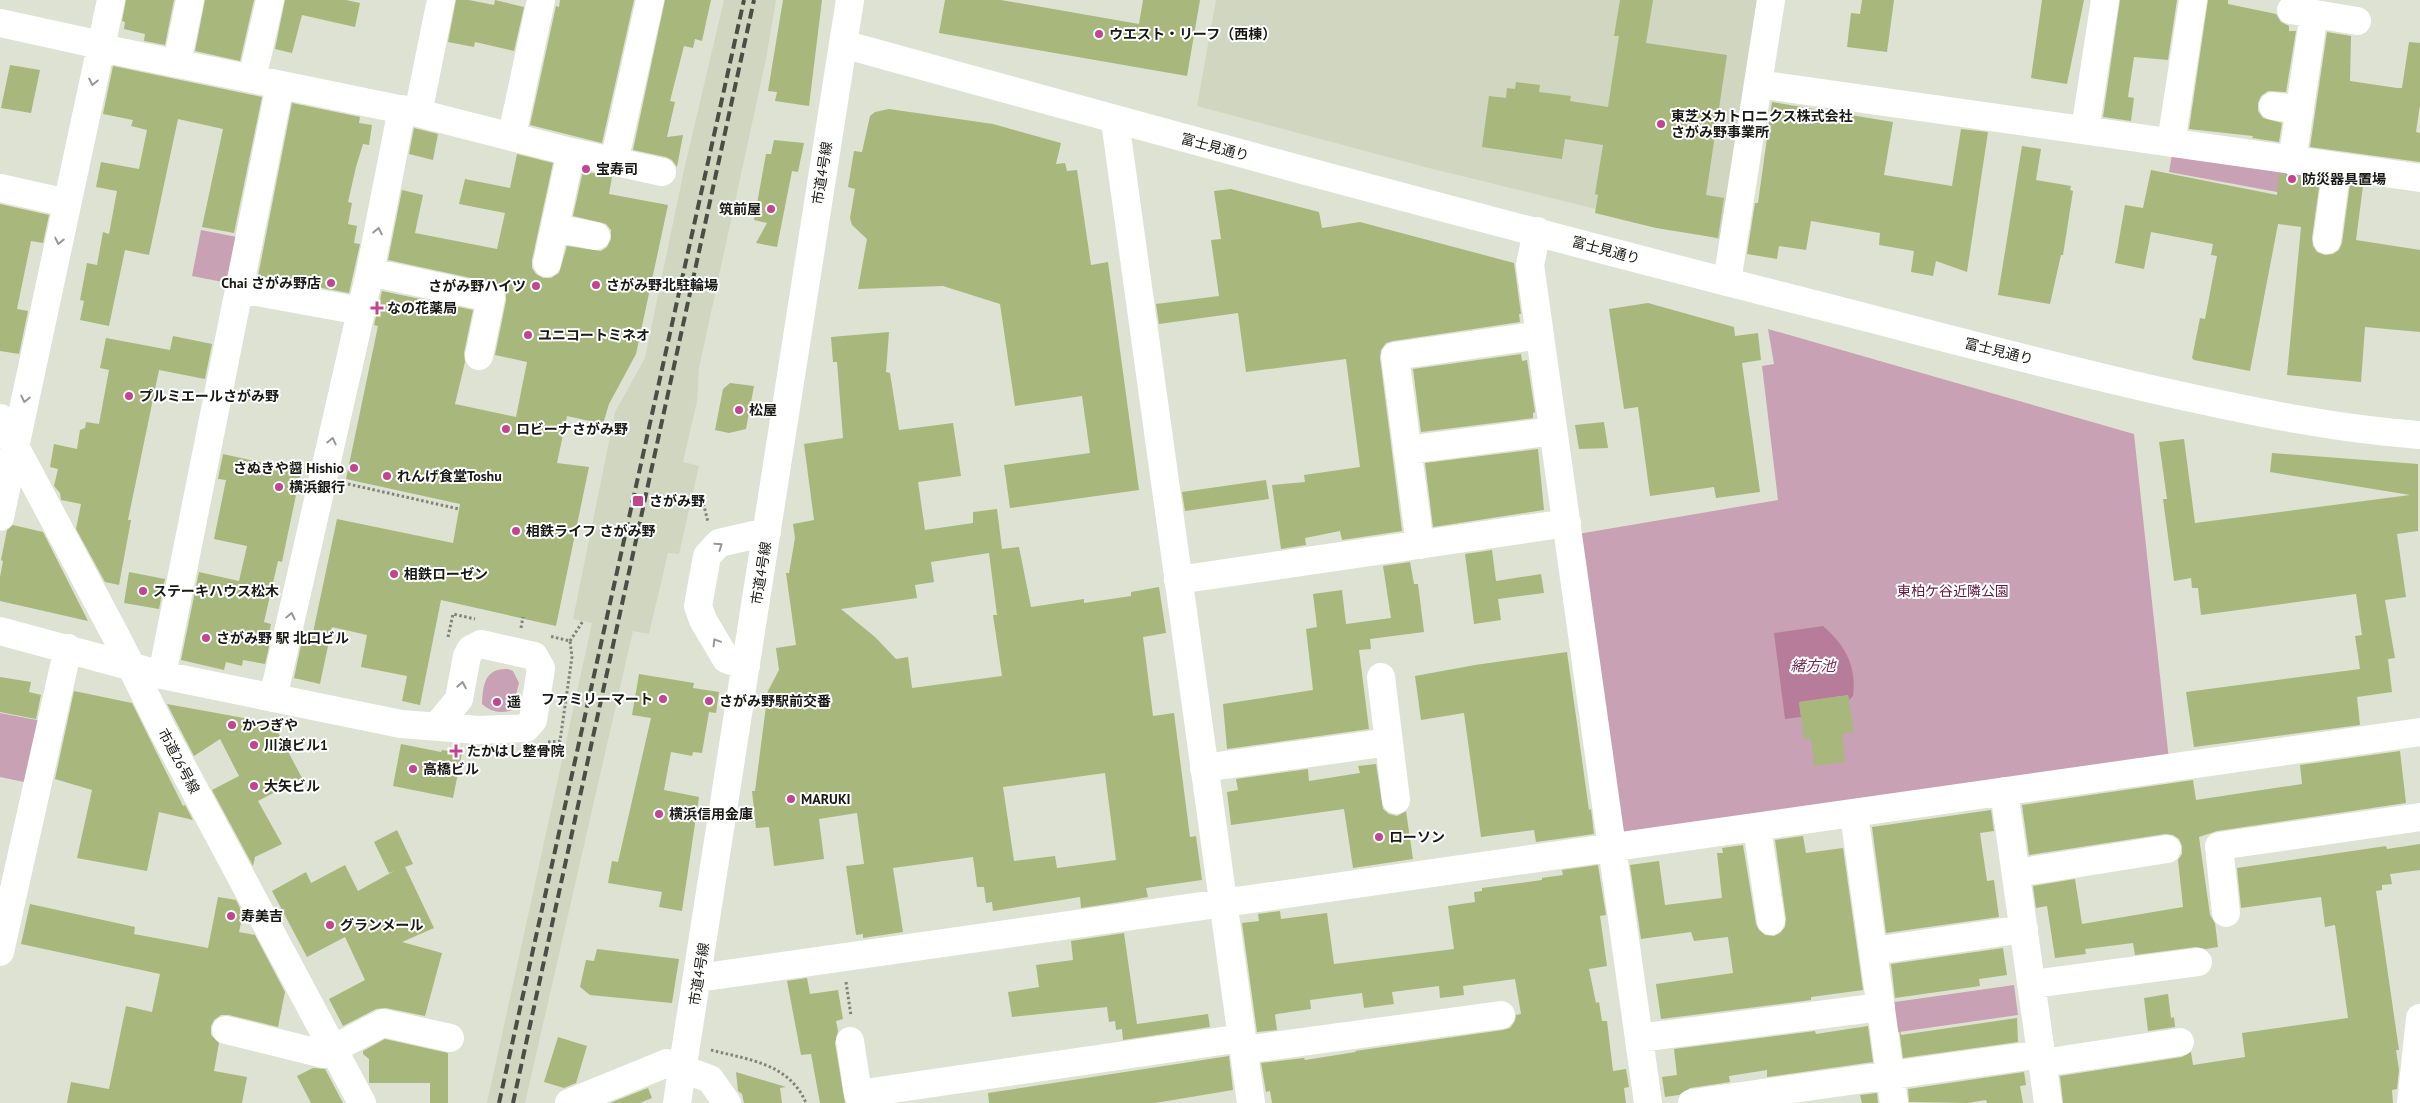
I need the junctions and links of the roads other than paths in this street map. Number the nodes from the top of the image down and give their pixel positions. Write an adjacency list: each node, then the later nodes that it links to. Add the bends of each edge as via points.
1 (111, 0): 14 (street)
2 (190, 0): 15 (street)
3 (270, 0): 16 (street)
4 (441, 0): 21 (street)
5 (541, 0): 24 (street)
6 (650, 0): 28 (street)
7 (850, 0): 13 (street)
8 (1771, 0): 17 (street)
9 (2105, 0): 23 (street)
10 (2192, 0): 25 (street)
11 (2357, 21): 20 (street, via 2302,12)
12 (0, 23): 14 (street)
13 (843, 44): 22 (street, 富士見通り); 52 (street, 市道4号線)
14 (101, 48): 15 (street); 33 (street, one-way to 33)
15 (177, 64): 16 (street)
16 (252, 79): 18 (street)
17 (1758, 84): 23 (street); 40 (street)
18 (280, 85): 21 (street); 41 (street)
19 (2273, 106): 20 (street)
20 (2300, 110): 27 (street)
21 (410, 111): 24 (street); 39 (street, one-way to 21)
22 (1115, 121): 35 (street, 富士見通り); 54 (street)
23 (2085, 130): 25 (street)
24 (512, 135): 26 (street)
25 (2171, 143): 27 (street)
26 (571, 152): 28 (street); 34 (street)
27 (2292, 161): 29 (street)
28 (614, 162): 30 (street)
29 (2337, 167): 31 (street); 37 (street)
30 (662, 172)
31 (2420, 178)
32 (0, 188): 33 (street)
33 (67, 203): 48 (street, one-way to 48)
34 (554, 228): 36 (street); 38 (street)
35 (1537, 231): 40 (street, 富士見通り); 43 (street, via 1530,265)
36 (596, 236)
37 (2327, 240)
38 (547, 263)
39 (370, 272): 42 (street); 44 (street, via 491,298)
40 (1727, 282): 47 (street, 富士見通り, via 2248,411 2362,431)
41 (240, 289): 42 (street); 59 (street)
42 (362, 310): 61 (street, one-way to 42)
43 (1540, 335): 46 (street); 49 (street, via 1395,356)
44 (479, 356)
45 (0, 418): 48 (street, 市道26号線)
46 (1553, 431): 49 (street); 51 (street)
47 (2420, 435)
48 (15, 445): 50 (street); 57 (street, 市道26号線)
49 (1407, 450): 53 (street)
50 (0, 518)
51 (1566, 524): 53 (street); 71 (street)
52 (767, 532): 58 (street, 市道4号線); 58 (street, one-way to 52, via 726,659 698,606 707,556 719,543)
53 (1420, 545): 54 (street)
54 (1178, 580): 65 (street)
55 (0, 631): 56 (street)
56 (68, 648): 57 (street); 79 (street)
57 (130, 665): 59 (street); 92 (street, 市道26号線)
58 (746, 666): 81 (street, 市道4号線)
59 (162, 675): 61 (street)
60 (1381, 677): 64 (street)
61 (273, 698): 62 (street, via 401,724)
62 (437, 726)
63 (2420, 732): 66 (street)
64 (1389, 742): 65 (street); 67 (street)
65 (1204, 768): 74 (street)
66 (2004, 791): 68 (street); 73 (street)
67 (1396, 800)
68 (1854, 814): 70 (street); 78 (street)
69 (2420, 817): 75 (street, via 2219,846)
70 (1757, 828): 71 (street); 76 (street)
71 (1612, 849): 74 (street); 88 (street)
72 (2167, 849): 73 (street)
73 (2016, 873): 77 (street)
74 (1223, 904): 81 (street); 91 (street)
75 (2226, 913)
76 (1771, 921)
77 (2024, 929): 78 (street); 82 (street)
78 (1873, 951): 83 (street)
79 (0, 952)
80 (2198, 962): 82 (street)
81 (698, 978): 94 (street, 市道4号線)
82 (2032, 984): 93 (street)
83 (1881, 1007): 88 (street); 95 (street)
84 (1501, 1014): 91 (street)
85 (2420, 1018): 105 (street)
86 (226, 1030): 92 (street, via 324,1054)
87 (450, 1038): 92 (street, via 382,1023)
88 (1639, 1038): 101 (street)
89 (850, 1041): 91 (street, via 858,1094)
90 (2180, 1042): 93 (street)
91 (1243, 1044): 100 (street)
92 (333, 1049): 96 (street, 市道26号線)
93 (2043, 1059): 95 (street); 104 (street)
94 (683, 1068): 97 (street, via 667,1063); 98 (street, 市道4号線); 99 (street, via 710,1079)
95 (1890, 1076): 102 (street); 103 (street)
96 (362, 1103)
97 (570, 1103)
98 (677, 1103)
99 (726, 1103)
100 (1251, 1103)
101 (1648, 1103)
102 (1692, 1103)
103 (1894, 1103)
104 (2048, 1103)
105 (2411, 1103)

